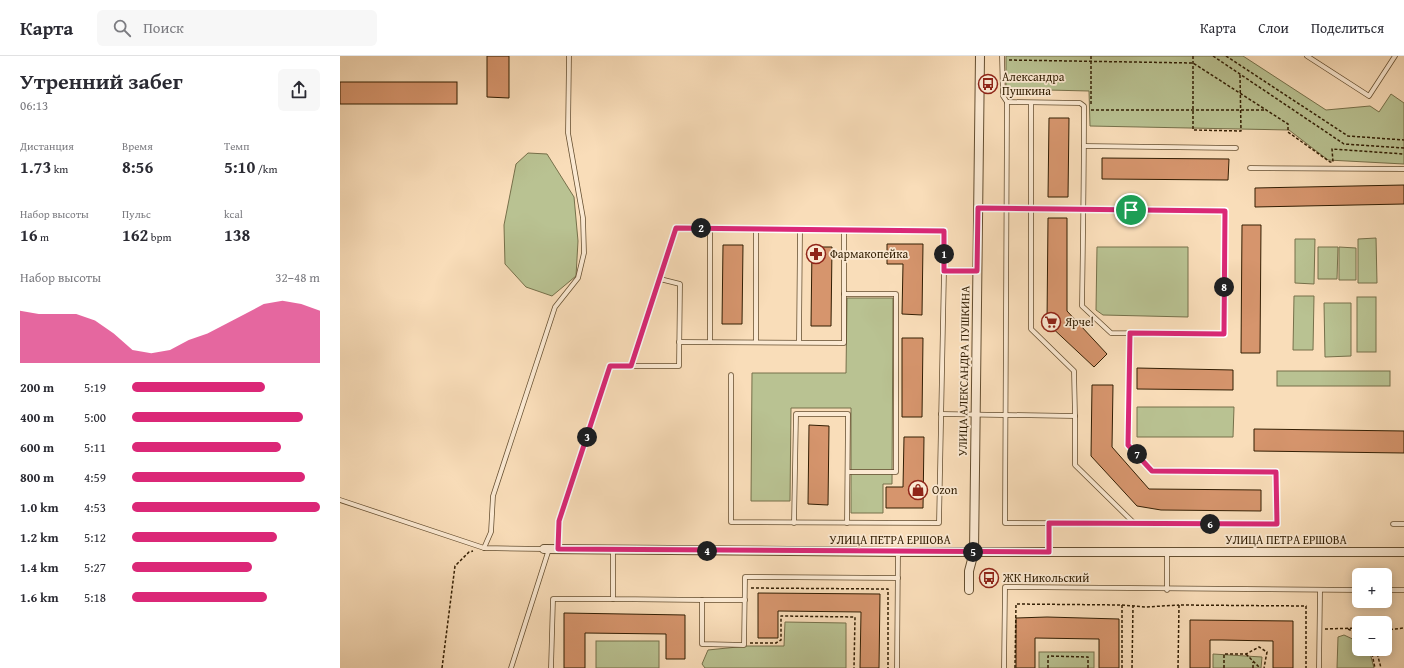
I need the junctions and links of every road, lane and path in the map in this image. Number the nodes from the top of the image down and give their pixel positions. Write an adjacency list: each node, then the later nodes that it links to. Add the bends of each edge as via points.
1 (569, 56): 58 (lane, via 568,133 583,218 584,253 578,278 554,307 492,496 491,532)
2 (980, 56): 27 (street, УЛИЦА АЛЕКСАНДРА ПУШКИНА)
3 (1002, 56): 15 (lane, via 1002,96)
4 (1091, 56): 11 (path)
5 (1193, 56): 12 (path)
6 (1213, 56): 13 (path)
7 (1226, 56): 20 (path, via 1348,136)
8 (1307, 56): 9 (lane, via 1368,96)
9 (1395, 56)
10 (1007, 60): 11 (path)
11 (1091, 61): 12 (path); 18 (path, via 1091,111)
12 (1193, 63): 14 (path); 18 (path)
13 (1240, 74): 14 (path); 23 (path, via 1344,144)
14 (1241, 95): 17 (path); 19 (path)
15 (1007, 102): 16 (lane); 28 (lane)
16 (1031, 102): 21 (lane, via 1080,103 1084,106); 29 (lane)
17 (1265, 110): 19 (path); 24 (path, via 1288,124 1288,132 1330,162 1333,162 1332,149)
18 (1193, 111): 19 (path); 19 (path, via 1193,130 1241,131)
19 (1241, 111)
20 (1404, 140)
21 (1084, 146): 22 (lane); 30 (lane)
22 (1236, 148)
23 (1404, 148)
24 (1404, 154)
25 (1250, 168): 26 (lane)
26 (1404, 170)
27 (978, 208): 28 (lane); 36 (street, УЛИЦА АЛЕКСАНДРА ПУШКИНА)
28 (1006, 209): 29 (lane); 48 (lane)
29 (1031, 209): 30 (lane); 49 (lane, via 1031,329 1074,371)
30 (1083, 209): 39 (lane, via 1082,306 1111,333); 39 (lane, via 1225,211 1224,334)
31 (710, 228): 32 (lane); 37 (lane, via 676,228); 41 (lane)
32 (756, 229): 33 (lane); 42 (lane)
33 (800, 230): 34 (lane); 43 (lane)
34 (844, 230): 35 (lane, via 944,231); 38 (lane)
35 (944, 271): 36 (lane); 46 (lane)
36 (977, 271): 47 (street, УЛИЦА АЛЕКСАНДРА ПУШКИНА)
37 (660, 279): 40 (lane, via 680,284); 44 (lane)
38 (844, 294): 43 (lane, via 844,342); 50 (lane, via 896,294 896,472)
39 (1130, 333): 55 (lane, via 1128,445 1152,471 1276,472 1277,524)
40 (679, 342): 41 (lane); 44 (lane, via 679,366)
41 (710, 342): 42 (lane)
42 (756, 342): 43 (lane)
43 (799, 342)
44 (631, 366): 60 (lane, via 610,366 559,521)
45 (731, 375): 52 (lane, via 731,522)
46 (941, 414): 47 (lane); 53 (lane, via 940,523)
47 (975, 415): 48 (lane); 63 (street, УЛИЦА АЛЕКСАНДРА ПУШКИНА)
48 (1005, 416): 49 (lane); 54 (lane, via 1005,523)
49 (1075, 416): 55 (lane, via 1075,464)
50 (848, 472): 52 (lane, via 848,414 796,414); 53 (lane)
51 (340, 500): 58 (lane)
52 (794, 522): 53 (lane)
53 (847, 523)
54 (1049, 523): 55 (lane); 64 (lane)
55 (1134, 523)
56 (1393, 524): 57 (lane)
57 (1404, 524)
58 (484, 548): 59 (lane); 92 (path, via 469,552 455,566)
59 (547, 549): 60 (street, УЛИЦА ПЕТРА ЕРШОВА); 93 (lane)
60 (558, 549): 61 (street, УЛИЦА ПЕТРА ЕРШОВА)
61 (613, 550): 62 (street, УЛИЦА ПЕТРА ЕРШОВА); 75 (lane)
62 (898, 552): 63 (street, УЛИЦА ПЕТРА ЕРШОВА); 67 (lane)
63 (974, 552): 64 (street, УЛИЦА ПЕТРА ЕРШОВА); 69 (street, УЛИЦА АЛЕКСАНДРА ПУШКИНА, via 969,571)
64 (1049, 552): 66 (street, УЛИЦА ПЕТРА ЕРШОВА)
65 (1404, 552): 66 (street, УЛИЦА ПЕТРА ЕРШОВА)
66 (1167, 553): 70 (lane)
67 (898, 578): 77 (lane, via 745,577); 97 (lane)
68 (748, 588): 96 (path, via 888,589)
69 (969, 590)
70 (1167, 590): 74 (lane); 98 (lane, via 1005,587)
71 (1352, 590): 74 (lane)
72 (1392, 590): 73 (lane)
73 (1404, 590)
74 (1320, 591): 85 (lane)
75 (613, 599): 76 (lane); 94 (lane, via 553,599)
76 (702, 600): 77 (lane); 77 (lane, via 702,644 744,645)
77 (745, 600)
78 (1122, 605): 80 (path); 99 (path, via 1016,604); 102 (path)
79 (1179, 605): 80 (path); 104 (path); 109 (path, via 1306,606)
80 (1133, 606): 103 (path)
81 (1347, 628): 82 (path); 85 (path); 86 (path)
82 (1352, 628)
83 (1404, 628): 84 (path)
84 (1392, 629)
85 (1320, 630): 110 (lane)
86 (1352, 630)
87 (749, 644): 95 (path, via 776,644 781,640 781,616 855,617)
88 (1246, 654): 91 (path); 105 (path, via 1224,654); 108 (path, via 1259,647 1267,652)
89 (1372, 656): 111 (path)
90 (1378, 656): 112 (path)
91 (1254, 661): 106 (path); 107 (path)
92 (442, 668)
93 (511, 668)
94 (551, 668)
95 (854, 668)
96 (888, 668)
97 (897, 668)
98 (1004, 668)
99 (1015, 668)
100 (1048, 668): 101 (path, via 1048,656 1088,657)
101 (1088, 668)
102 (1122, 668)
103 (1132, 668)
104 (1178, 668)
105 (1224, 668)
106 (1253, 668)
107 (1260, 668)
108 (1264, 668)
109 (1306, 668)
110 (1319, 668)
111 (1375, 668)
112 (1381, 668)

